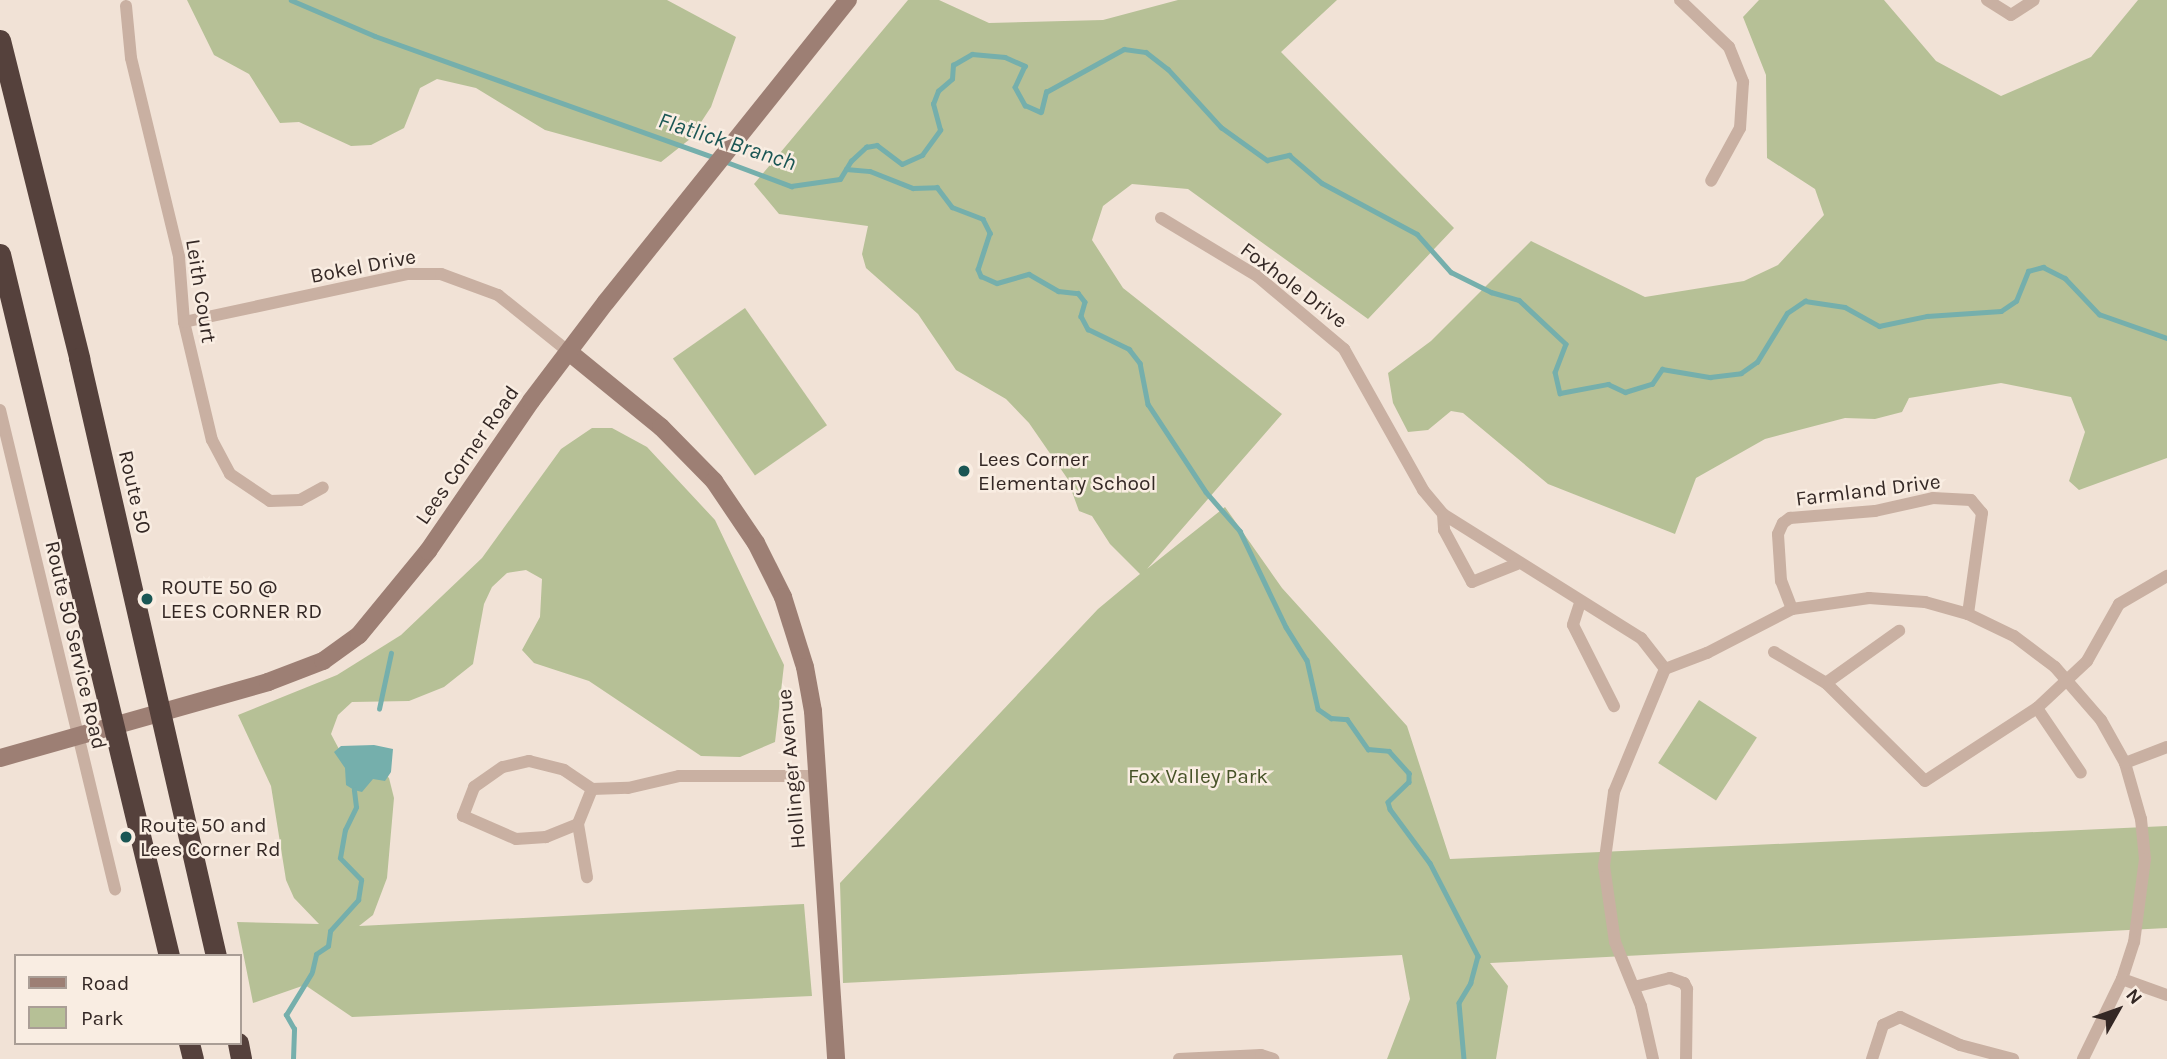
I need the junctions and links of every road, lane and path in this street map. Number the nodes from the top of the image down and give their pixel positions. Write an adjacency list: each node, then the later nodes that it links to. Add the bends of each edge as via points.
1 (848, 0): 11 (street, Lees Corner Road)
2 (1680, 0): 7 (street, via 1729,47 1743,82 1740,128)
3 (1987, 0): 4 (street, via 2011,15)
4 (2034, 0)
5 (126, 6): 10 (street, Leith Court, via 131,58 179,257)
6 (0, 40): 28 (highway, Route 50)
7 (1711, 181)
8 (1161, 218): 15 (street, Foxhole Drive, via 1257,276 1344,349 1423,490)
9 (0, 254): 29 (highway)
10 (184, 322): 11 (street, Bokel Drive, via 407,274 440,274 498,295); 14 (street, Leith Court, via 212,440 230,474 270,501 300,500)
11 (569, 352): 28 (street, Lees Corner Road, via 428,551 359,635 314,665); 35 (street, Hollinger Avenue, via 683,447 756,543 783,597 805,667)
12 (0, 410): 13 (street, Route 50 Service Road)
13 (4, 443): 30 (street, Route 50 Service Road)
14 (323, 487)
15 (1444, 514): 16 (street, Foxhole Drive); 16 (street, Foxhole Drive, via 1444,530 1472,582)
16 (1517, 564): 18 (street, Foxhole Drive)
17 (2167, 576): 24 (street, via 2119,604 2106,621 2096,648)
18 (1580, 603): 23 (street, Foxhole Drive, via 1641,638); 26 (street, via 1573,625)
19 (1792, 609): 20 (street, via 1887,598); 20 (street, Farmland Drive, via 1781,581 1778,534 1783,523 1790,518 1875,511 1933,498 1971,500 1982,513); 23 (street)
20 (1968, 614): 24 (street, via 2014,636)
21 (1899, 631): 25 (street)
22 (1774, 652): 25 (street)
23 (1665, 669): 43 (street, via 1618,782 1605,841 1609,917)
24 (2068, 679): 27 (street); 33 (street, via 2101,720)
25 (1826, 682): 27 (street, via 1925,781)
26 (1614, 706)
27 (2037, 708): 34 (street)
28 (161, 714): 29 (street, Lees Corner Road); 41 (highway, Route 50)
29 (111, 726): 30 (street, Lees Corner Road); 40 (highway)
30 (78, 735): 32 (street, Lees Corner Road); 39 (street, Route 50 Service Road)
31 (2167, 747): 33 (street)
32 (0, 758)
33 (2125, 763): 42 (street, via 2141,819 2145,880 2140,919)
34 (2081, 773)
35 (817, 776): 36 (street, via 679,776 628,788); 45 (street, Hollinger Avenue)
36 (592, 789): 37 (street); 37 (street, via 564,770 529,761 503,767 474,787 463,816 516,839 546,837)
37 (578, 824): 38 (street)
38 (587, 877)
39 (115, 889)
40 (168, 954)
41 (216, 954)
42 (2122, 979): 44 (street); 52 (street)
43 (1634, 987): 48 (street); 49 (street, via 1670,978 1684,983 1688,989)
44 (2167, 995)
45 (836, 1059)
46 (1179, 1059): 47 (street)
47 (1273, 1059)
48 (1653, 1059)
49 (1686, 1059)
50 (1872, 1059): 51 (street, via 1883,1025 1900,1017 1960,1045)
51 (2012, 1059)
52 (2083, 1059)

